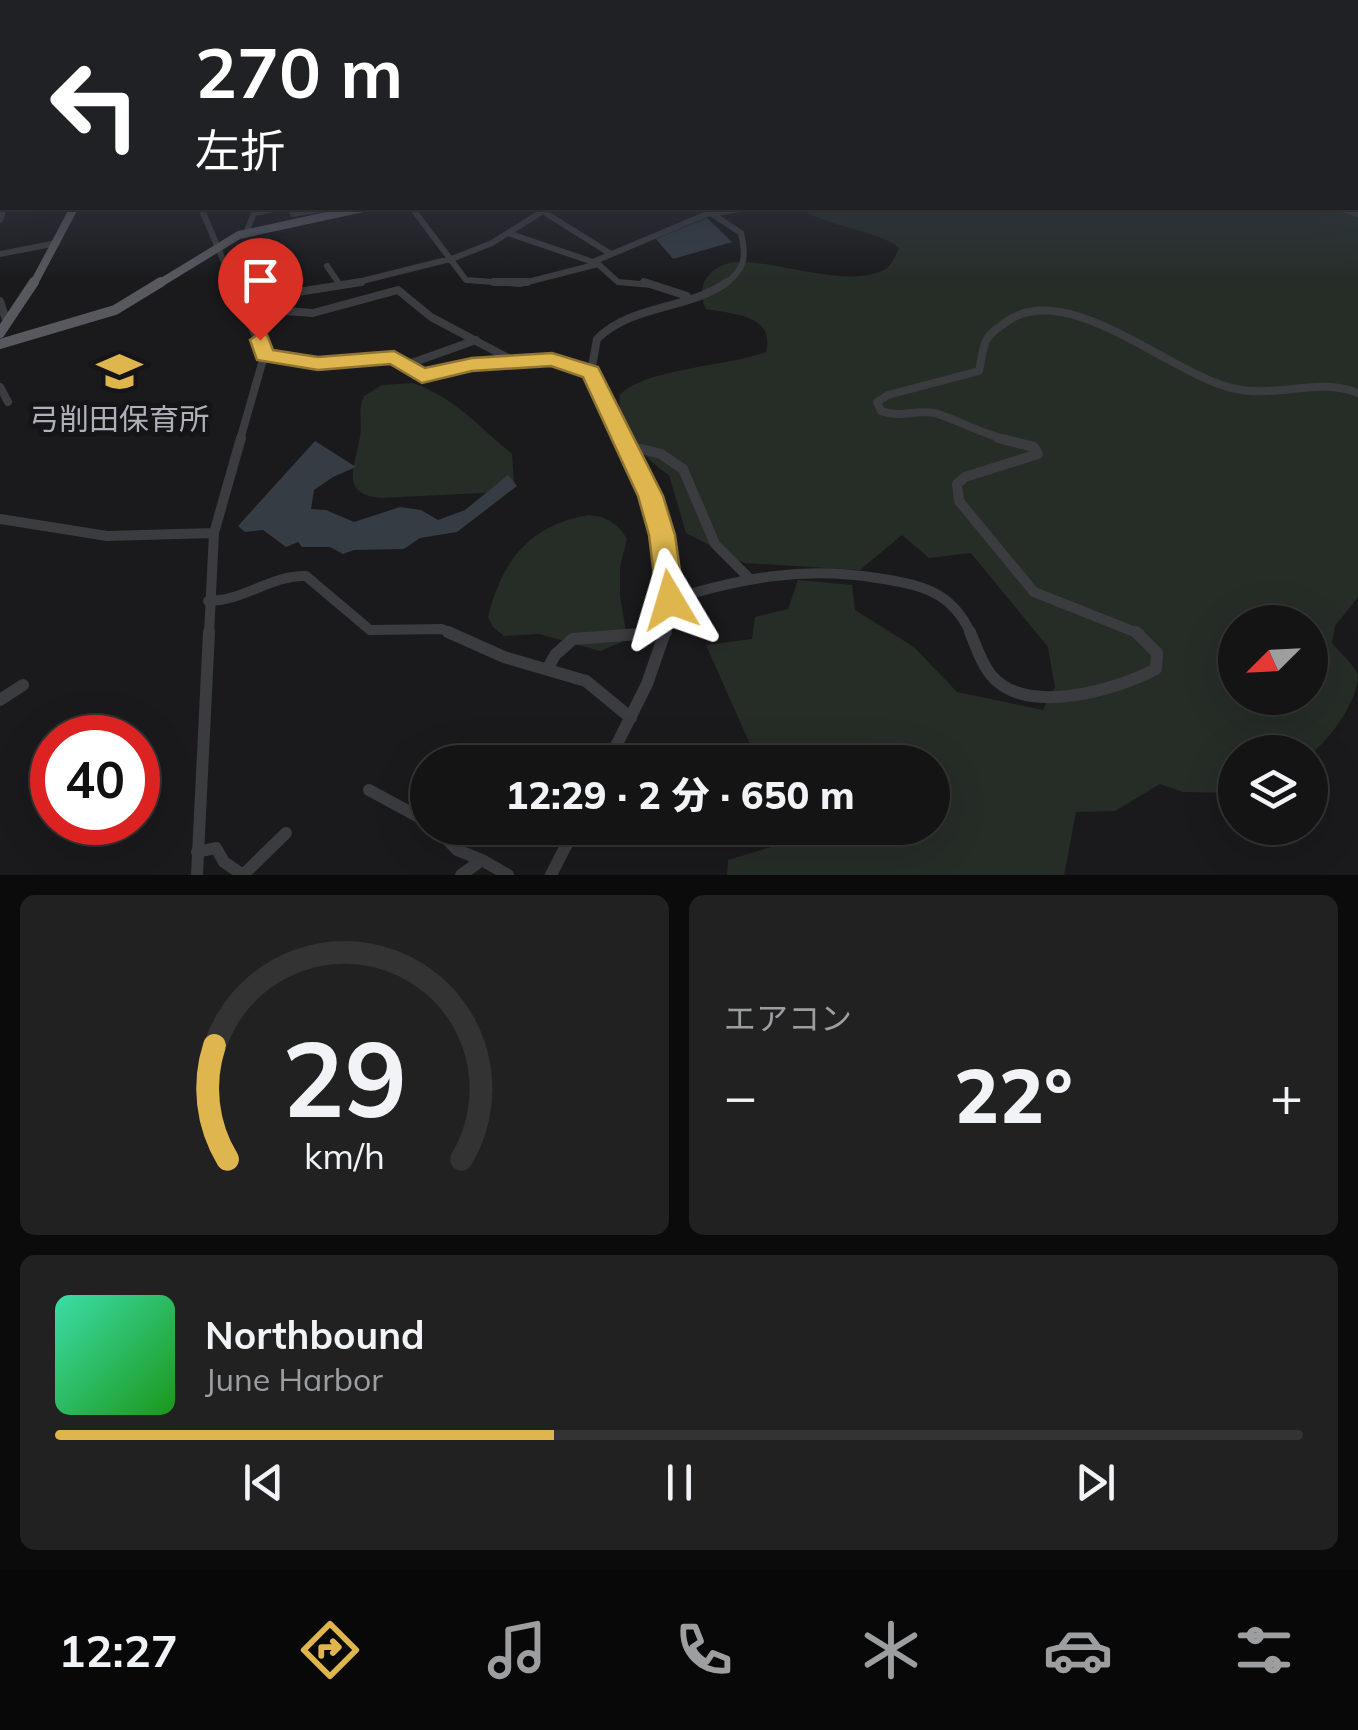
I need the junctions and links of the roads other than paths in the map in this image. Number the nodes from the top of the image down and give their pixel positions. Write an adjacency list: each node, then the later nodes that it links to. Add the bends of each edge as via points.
1 (73, 210): 15 (main road)
2 (202, 210): 16 (street)
3 (273, 210): 11 (street)
4 (291, 210): 5 (street)
5 (317, 210)
6 (353, 210): 13 (main road)
7 (413, 210): 19 (street)
8 (254, 211): 12 (street); 13 (street)
9 (547, 211): 14 (street, via 522,218); 18 (street)
10 (710, 211): 18 (street); 25 (street, via 741,233 746,263 724,286)
11 (278, 218)
12 (262, 222)
13 (246, 232): 16 (main road)
14 (508, 233): 19 (street); 20 (street)
15 (58, 243): 17 (street); 28 (main road)
16 (216, 248): 27 (street); 31 (main road, via 115,310)
17 (0, 254)
18 (611, 254): 20 (street)
19 (450, 259): 20 (street, via 466,280 501,286); 22 (street)
20 (597, 262): 25 (street, via 618,282 664,286)
21 (328, 266): 23 (street)
22 (386, 277): 23 (street); 24 (street)
23 (340, 285): 27 (street)
24 (388, 291): 27 (street, via 313,313); 30 (street, via 398,290)
25 (688, 300): 37 (street, via 607,328 594,343)
26 (0, 301): 28 (street)
27 (243, 305): 33 (street)
28 (7, 323): 29 (main road)
29 (0, 333)
30 (476, 340): 34 (street, via 508,360); 36 (street)
31 (0, 344)
32 (474, 352): 35 (street)
33 (264, 356): 36 (street, via 318,363 383,356); 43 (street)
34 (532, 361): 35 (street); 37 (street, via 552,359)
35 (475, 364): 36 (street, via 429,376)
36 (406, 365)
37 (591, 372): 41 (street)
38 (0, 387): 40 (street)
39 (1358, 393): 44 (street, via 1332,384 1278,392 1220,386 1063,313 1034,309 987,338 979,371 877,402 895,417 934,412 1038,451 964,478 957,484 959,501 1043,599 1144,634 1158,661 1156,669 1134,680 1064,697 1022,694 995,682 962,616 942,594 829,569)
40 (8, 402)
41 (625, 445): 44 (street, via 661,454 683,469 726,561); 45 (street, via 658,522)
42 (0, 519): 43 (street, via 108,536)
43 (214, 532): 46 (street)
44 (748, 576): 45 (street)
45 (670, 600): 47 (street)
46 (208, 601): 48 (street, via 228,603 286,577 306,576 370,630 442,628 504,657); 58 (street)
47 (666, 632): 48 (street, via 572,639); 51 (street)
48 (548, 668): 51 (street, via 586,681)
49 (24, 685): 50 (street)
50 (0, 700)
51 (631, 718): 52 (street)
52 (617, 745)
53 (369, 790): 54 (street, via 386,805)
54 (410, 812)
55 (286, 833): 61 (street)
56 (453, 845): 59 (street)
57 (566, 845): 64 (street)
58 (198, 852): 60 (street); 61 (street, via 216,848)
59 (482, 860): 62 (street); 63 (street)
60 (197, 875)
61 (242, 875)
62 (462, 875)
63 (508, 875)
64 (551, 875)

